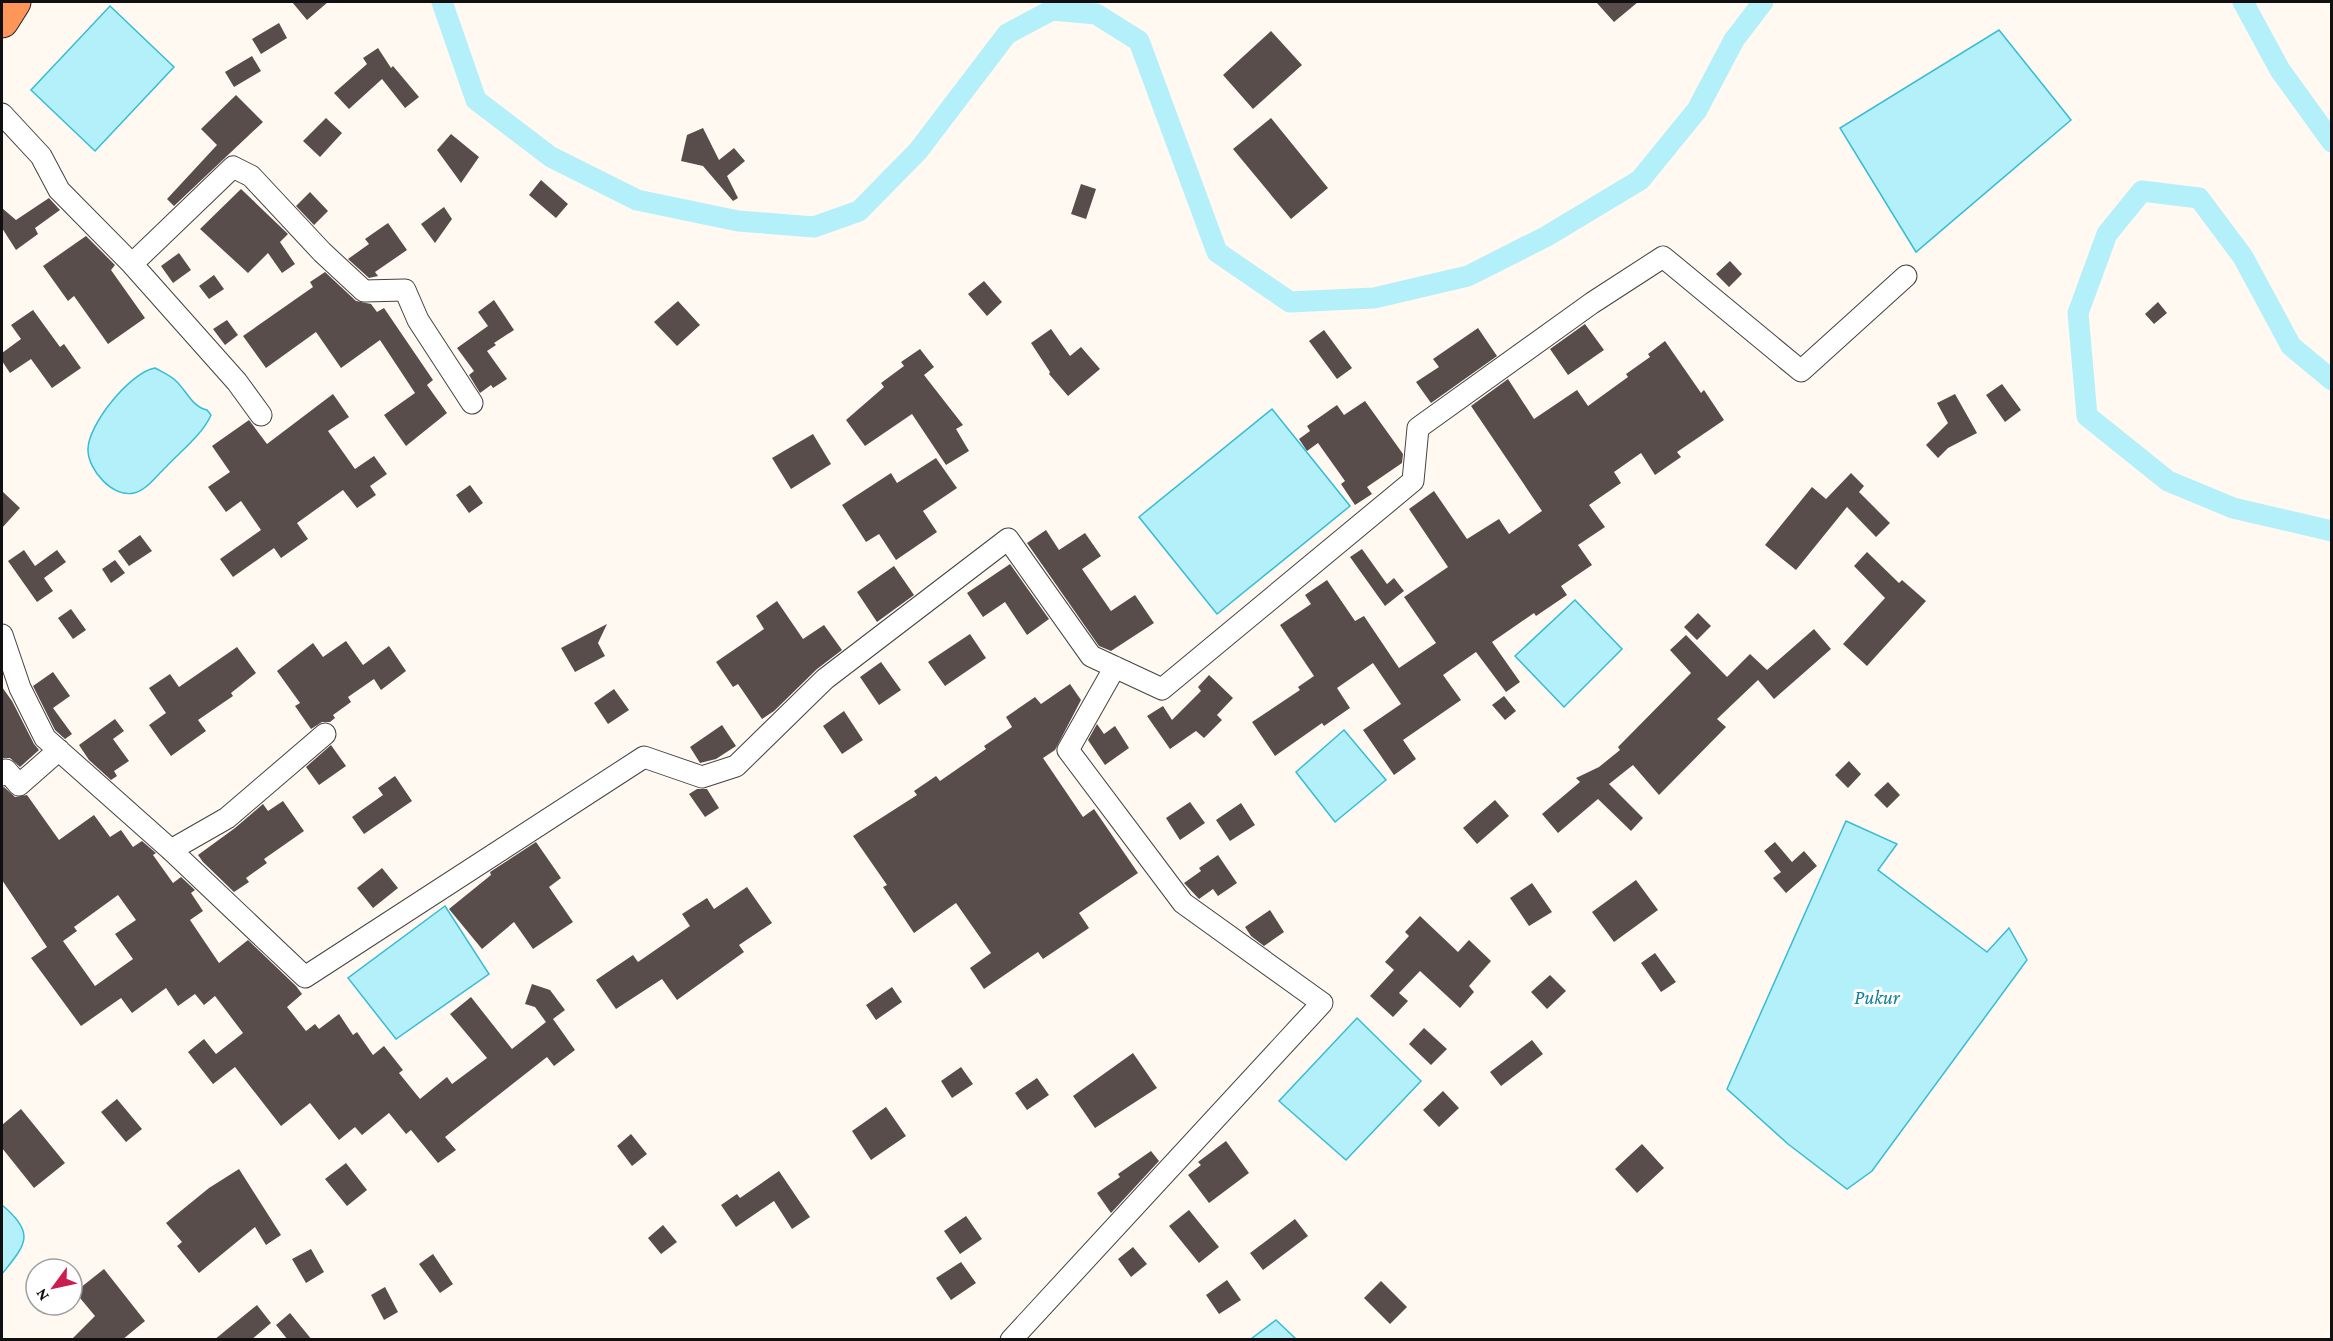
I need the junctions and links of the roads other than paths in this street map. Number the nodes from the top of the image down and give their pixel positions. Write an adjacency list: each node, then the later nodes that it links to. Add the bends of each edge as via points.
1 (14, 2): 2 (highway)
2 (2, 21)
3 (2, 114): 4 (street, via 41,156 59,190)
4 (132, 264): 6 (street, via 233,167 250,176 364,291 405,290 418,320); 7 (street, via 237,382)
5 (1906, 276): 9 (street, via 1801,371 1663,257 1418,428 1413,481 1162,689)
6 (472, 403)
7 (261, 415)
8 (2, 635): 11 (street, via 20,688 45,738)
9 (1115, 667): 13 (street, via 1091,656 1008,539 825,679 736,766 702,777 644,757 305,977); 14 (street, via 1068,750 1183,903 1322,1004)
10 (325, 734): 13 (street, via 227,818)
11 (60, 750): 12 (street, via 19,785 6,770); 13 (street)
12 (2, 775)
13 (171, 850)
14 (1011, 1340)

